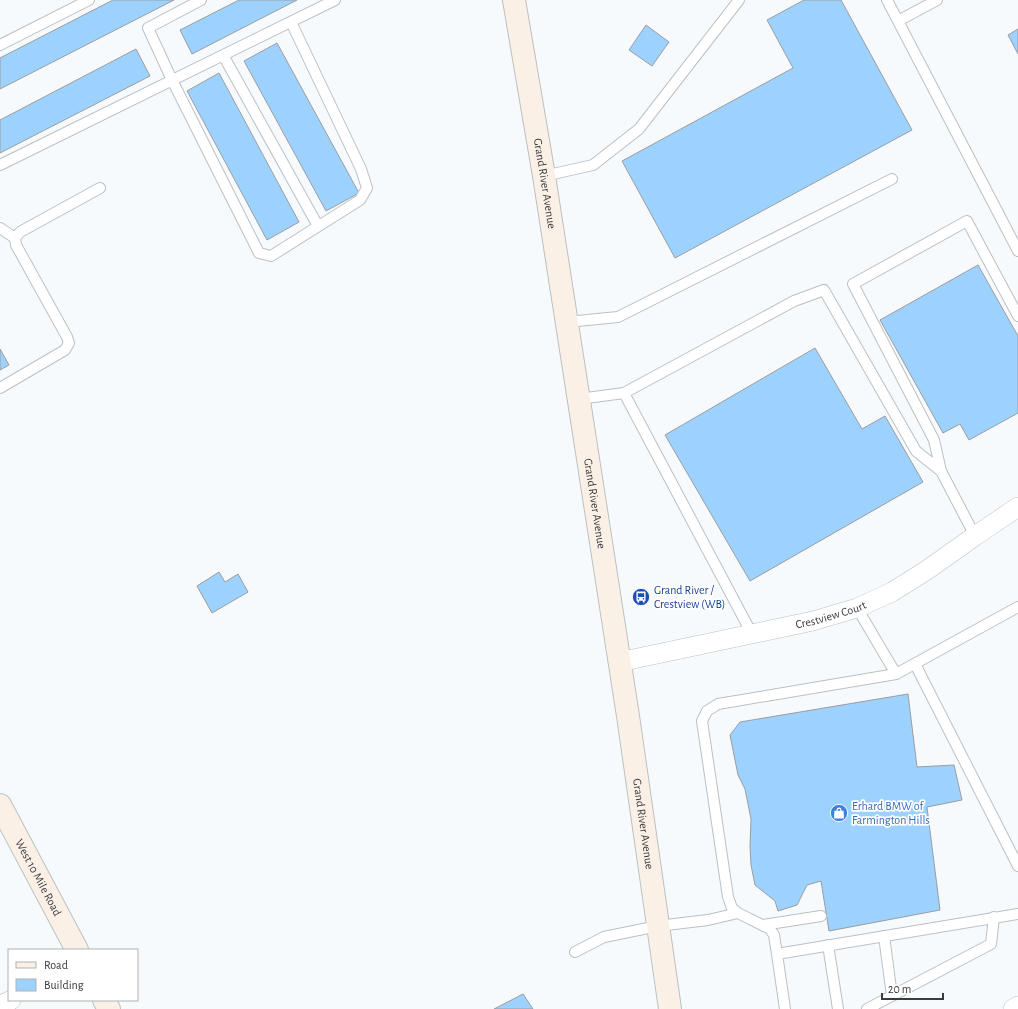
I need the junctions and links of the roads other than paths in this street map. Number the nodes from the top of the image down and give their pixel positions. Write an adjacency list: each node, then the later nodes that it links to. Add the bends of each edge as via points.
1 (89, 0): 10 (lane)
2 (201, 0): 12 (lane, via 148,28)
3 (335, 0): 9 (lane)
4 (514, 0): 14 (main road, Grand River Avenue)
5 (739, 0): 14 (lane, via 639,129 593,165)
6 (887, 0): 8 (lane)
7 (938, 0): 8 (lane)
8 (898, 21): 20 (lane)
9 (291, 22): 11 (lane); 17 (lane, via 361,169 367,188 360,200)
10 (0, 45)
11 (223, 55): 12 (lane); 17 (lane)
12 (172, 80): 13 (lane); 17 (lane, via 259,253 271,256)
13 (0, 165)
14 (544, 176): 22 (main road, Grand River Avenue)
15 (892, 179): 22 (lane, via 618,317)
16 (100, 188): 19 (lane, via 20,232)
17 (318, 226)
18 (0, 228): 19 (lane)
19 (15, 238): 23 (lane, via 16,245 69,343 65,350)
20 (1018, 251)
21 (1018, 316): 26 (lane, via 967,221 853,284 934,440)
22 (567, 322): 25 (main road, Grand River Avenue)
23 (0, 388)
24 (624, 393): 25 (lane); 26 (lane, via 794,301 824,290 916,451); 31 (lane)
25 (579, 399): 32 (main road, Grand River Avenue)
26 (941, 471): 28 (lane)
27 (1018, 507): 28 (street, Crestview Court)
28 (974, 536): 30 (street, Crestview Court, via 892,592)
29 (1018, 607): 33 (lane)
30 (857, 608): 31 (street, Crestview Court); 34 (lane)
31 (752, 634): 32 (street, Crestview Court)
32 (619, 662): 42 (main road, Grand River Avenue)
33 (916, 664): 34 (lane); 36 (lane)
34 (896, 674): 37 (lane, via 718,704 707,711 702,721 703,731 728,897 732,908)
35 (0, 805): 45 (main road, West 10 Mile Road)
36 (1018, 866)
37 (738, 913): 41 (lane); 42 (lane, via 708,920)
38 (1018, 914): 40 (lane)
39 (821, 916): 41 (lane)
40 (994, 917): 43 (lane); 48 (lane, via 991,944)
41 (763, 925): 47 (lane, via 774,935)
42 (658, 926): 46 (lane, via 604,937); 52 (main road, Grand River Avenue)
43 (884, 936): 44 (lane); 48 (lane)
44 (828, 946): 47 (lane); 54 (lane)
45 (76, 949)
46 (575, 952)
47 (777, 954): 53 (lane)
48 (892, 996): 55 (lane)
49 (10, 1001): 50 (street)
50 (0, 1006)
51 (1018, 1006): 56 (street)
52 (670, 1009)
53 (785, 1009)
54 (838, 1009)
55 (867, 1009)
56 (1013, 1009)

